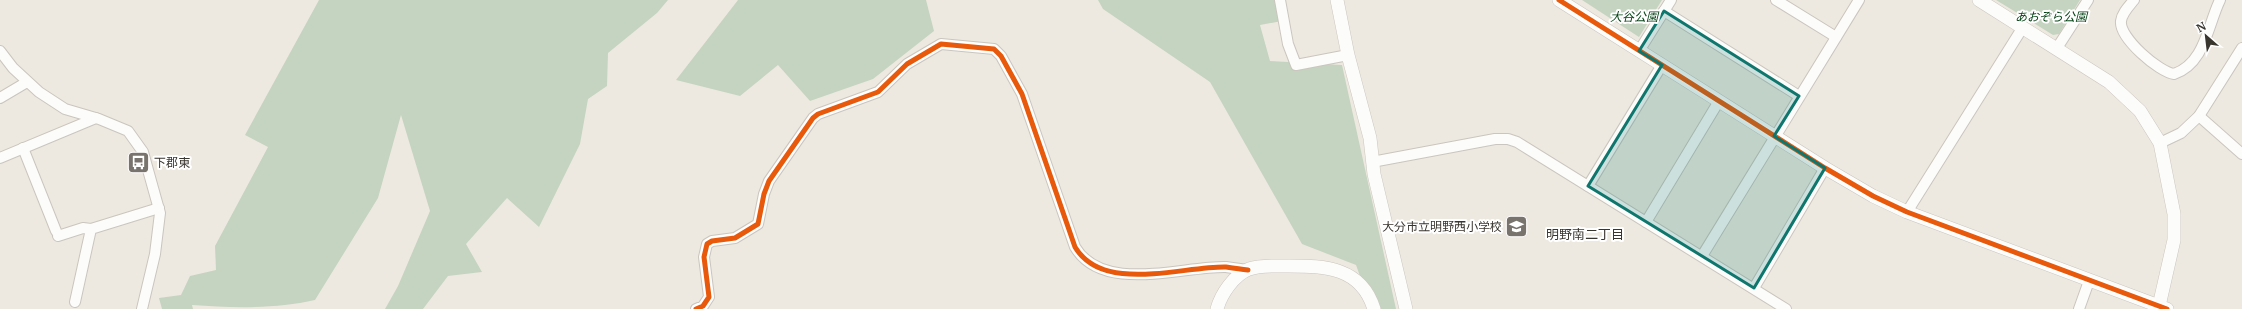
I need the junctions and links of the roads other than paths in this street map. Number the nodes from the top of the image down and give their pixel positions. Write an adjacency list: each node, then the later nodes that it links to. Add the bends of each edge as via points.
1 (1280, 0): 18 (street, via 1288,44 1296,65)
2 (1337, 0): 18 (street)
3 (1559, 0): 17 (street)
4 (1671, 0): 11 (street)
5 (1776, 0): 13 (street)
6 (1859, 0): 13 (street)
7 (1980, 0): 12 (street)
8 (2088, 0): 14 (street)
9 (2134, 0): 10 (street, via 2122,18 2122,29 2141,53 2167,72 2174,74 2190,63 2204,43)
10 (2220, 0)
11 (1664, 11): 17 (street); 21 (street)
12 (2023, 27): 14 (street); 35 (street)
13 (1836, 37): 21 (street)
14 (2057, 48): 27 (street, via 2125,95 2140,111)
15 (2242, 48): 24 (street)
16 (0, 51): 20 (street)
17 (1639, 51): 19 (street)
18 (1348, 56): 31 (street, via 1370,138)
19 (1662, 65): 23 (street); 33 (street)
20 (28, 82): 22 (street); 25 (street, via 65,109)
21 (1799, 96): 26 (street)
22 (0, 98)
23 (1719, 101): 26 (street); 36 (street)
24 (2199, 116): 27 (street, via 2181,133); 29 (street)
25 (96, 118): 28 (street); 34 (street, via 128,131 142,152)
26 (1774, 136): 32 (street); 38 (street)
27 (2160, 142): 43 (street, via 2174,214 2174,240)
28 (24, 148): 30 (street); 37 (street, via 57,233)
29 (2242, 154)
30 (0, 158)
31 (1372, 162): 33 (street, via 1504,138 1517,142); 48 (street)
32 (1825, 168): 35 (street); 41 (street)
33 (1588, 186): 36 (street)
34 (159, 208): 37 (street); 44 (street, via 155,254)
35 (1907, 212): 40 (street)
36 (1646, 222): 38 (street)
37 (91, 229): 42 (street)
38 (1702, 256): 41 (street)
39 (1248, 270): 45 (street, via 1225,267 1142,275 1105,270 1086,261 1075,247 1029,112 1001,56 989,47 946,43 913,59 878,92 812,118 769,181 758,224 735,238 707,244 704,257 709,297); 46 (street, via 1228,286); 47 (street, via 1260,267 1316,266 1338,269 1352,277 1364,290)
40 (2089, 281): 43 (street); 50 (street)
41 (1754, 288): 49 (street)
42 (75, 302)
43 (2163, 308)
44 (142, 309)
45 (696, 309)
46 (1217, 309)
47 (1374, 309)
48 (1406, 309)
49 (1786, 309)
50 (2079, 309)

